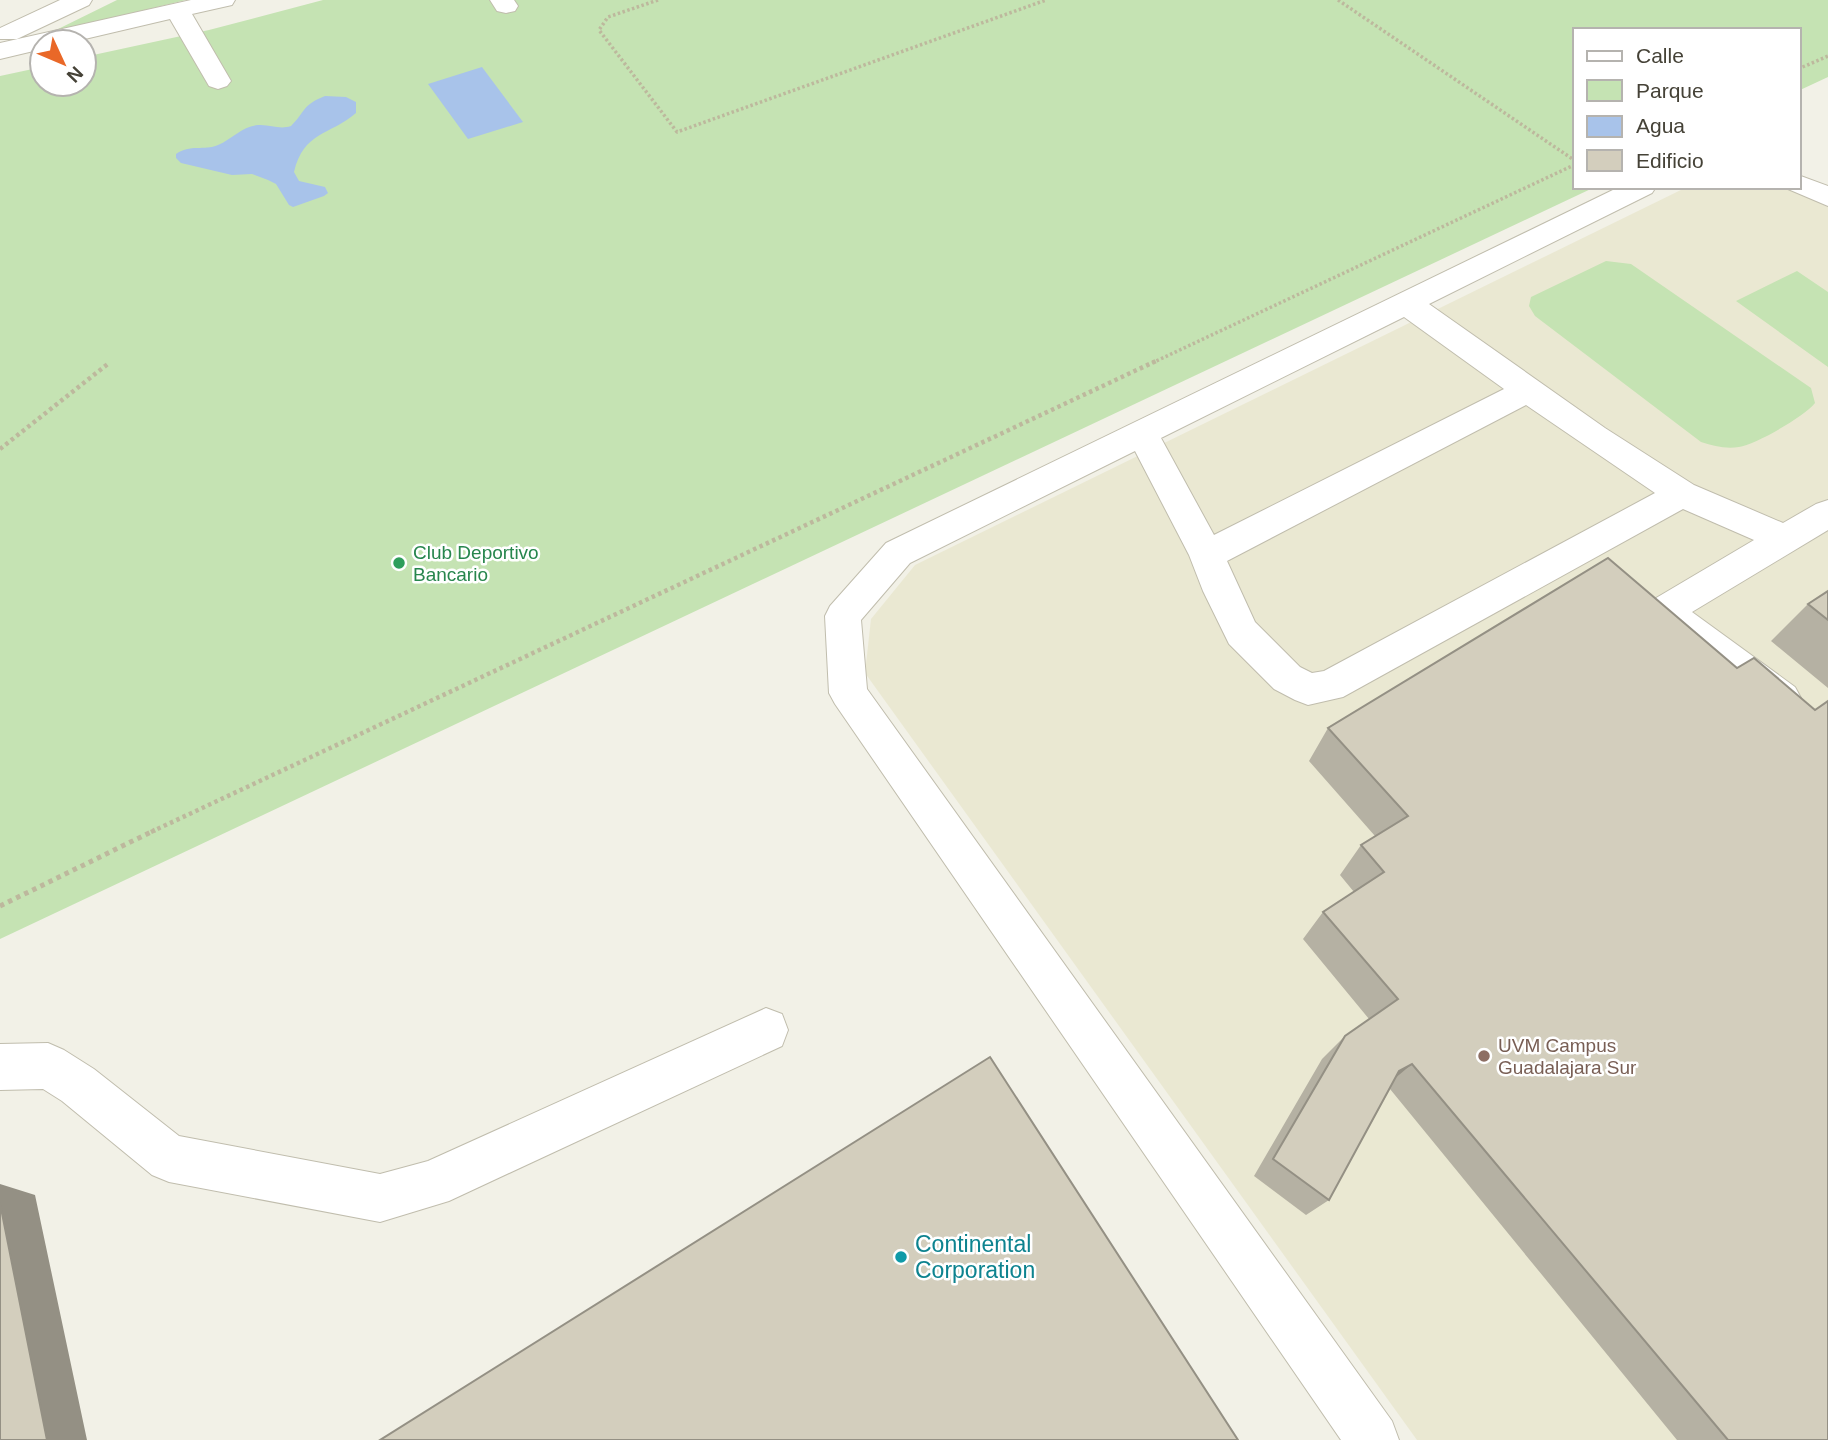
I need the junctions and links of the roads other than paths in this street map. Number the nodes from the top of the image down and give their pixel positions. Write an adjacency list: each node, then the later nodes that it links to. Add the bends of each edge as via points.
1 (41, 0): 5 (street)
2 (80, 0): 6 (street)
3 (223, 0): 4 (street)
4 (178, 12): 7 (street); 8 (street)
5 (0, 20)
6 (0, 38)
7 (0, 51)
8 (218, 80)
9 (1800, 184): 11 (street)
10 (1638, 189): 12 (street)
11 (1828, 197)
12 (1406, 303): 13 (street); 14 (street)
13 (1528, 390): 15 (street); 19 (street)
14 (1142, 433): 19 (street); 24 (street, via 898,552 843,616 848,693)
15 (1682, 494): 17 (street); 18 (street)
16 (1828, 513): 17 (street)
17 (1785, 539): 20 (street)
18 (1584, 548): 19 (street, via 1330,686 1308,689 1287,678 1242,633); 20 (street)
19 (1207, 555)
20 (1664, 611): 21 (street)
21 (1784, 700)
22 (766, 1030): 23 (street, via 432,1184 380,1198 169,1158 78,1084 48,1066)
23 (0, 1067)
24 (1373, 1440)

